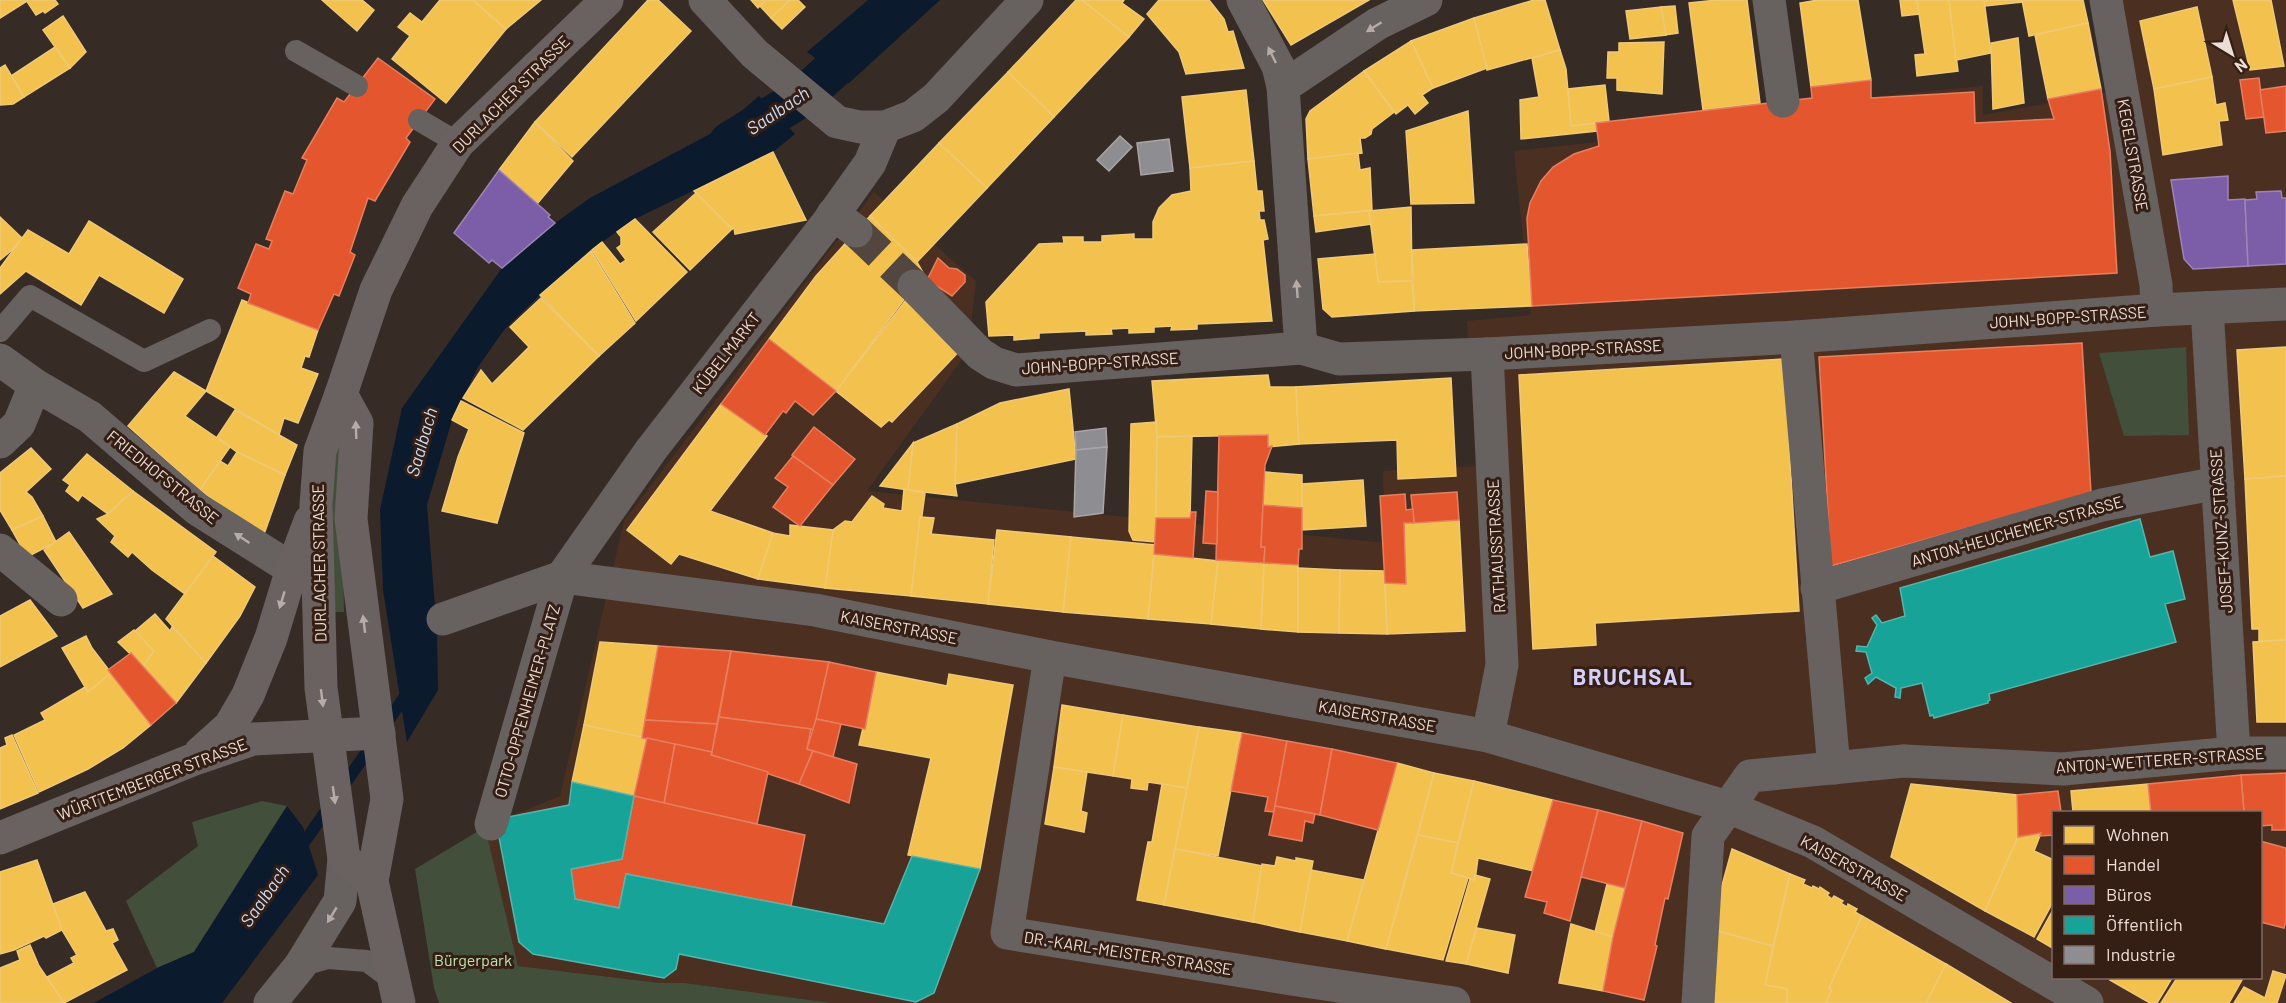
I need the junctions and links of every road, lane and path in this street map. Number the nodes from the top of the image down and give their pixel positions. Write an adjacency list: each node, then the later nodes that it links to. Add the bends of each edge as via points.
1 (607, 0): 14 (main road, DURLACHER STRASSE)
2 (705, 0): 13 (street, via 755,54 837,122)
3 (1027, 0): 13 (street, via 936,98 913,116)
4 (1243, 0): 10 (street, one-way to 4, via 1278,66)
5 (1426, 0): 10 (street, one-way to 10, via 1377,24)
6 (1769, 0): 11 (street)
7 (2106, 0): 18 (street, KEGELSTRASSE, via 2156,285)
8 (296, 51): 9 (lane)
9 (357, 86)
10 (1283, 87): 22 (street, one-way to 10)
11 (1783, 101)
12 (419, 120): 14 (lane)
13 (885, 127): 32 (street, KÜBELMARKT, via 844,222 651,450)
14 (458, 143): 26 (main road, DURLACHER STRASSE, via 417,206 376,290)
15 (914, 286): 22 (street, JOHN-BOPP-STRASSE, via 980,354 1016,370)
16 (2286, 304): 17 (street, JOHN-BOPP-STRASSE)
17 (2207, 308): 18 (street, JOHN-BOPP-STRASSE); 28 (street, JOSEF-KUNZ-STRASSE)
18 (2157, 310): 21 (street, JOHN-BOPP-STRASSE)
19 (210, 330): 20 (lane, via 144,361 30,296)
20 (0, 331)
21 (1796, 337): 23 (street, JOHN-BOPP-STRASSE); 34 (street)
22 (1301, 348): 23 (street, JOHN-BOPP-STRASSE, via 1339,359)
23 (1487, 354): 39 (street, RATHAUSSTRASSE, via 1502,665)
24 (0, 360): 25 (street, FRIEDHOFSTRASSE)
25 (35, 385): 27 (street, via 19,424); 31 (street, FRIEDHOFSTRASSE, one-way to 25, via 197,509 90,417)
26 (341, 394): 29 (main road, DURLACHER STRASSE, via 320,451); 38 (main road, DURLACHER STRASSE, one-way to 26, via 351,519 357,423)
27 (0, 442)
28 (2218, 483): 34 (street, ANTON-HEUCHEMER-STRASSE, via 2102,505); 41 (street, JOSEF-KUNZ-STRASSE)
29 (316, 505): 31 (main road); 40 (main road, DURLACHER STRASSE, one-way to 40, via 321,688)
30 (0, 550): 35 (street)
31 (292, 569): 43 (main road, one-way to 43, via 248,695 230,726)
32 (562, 577): 33 (street, OTTO-OPPENHEIMER-PLATZ); 36 (street, OTTO-OPPENHEIMER-PLATZ); 46 (street, OTTO-OPPENHEIMER-PLATZ)
33 (615, 584): 37 (street, KAISERSTRASSE, via 815,610)
34 (1817, 588): 44 (street)
35 (61, 600)
36 (444, 619)
37 (1050, 657): 39 (street, KAISERSTRASSE); 53 (street, DR.-KARL-MEISTER-STRASSE, via 1007,933)
38 (379, 733): 40 (main road, WÜRTTEMBERGER STRASSE); 49 (main road, DURLACHER STRASSE, via 387,799)
39 (1488, 736): 45 (street, KAISERSTRASSE)
40 (330, 739): 43 (main road, WÜRTTEMBERGER STRASSE, via 253,740); 48 (main road, DURLACHER STRASSE, one-way to 48)
41 (2234, 753): 42 (street, ANTON-WETTERER-STRASSE); 44 (street, ANTON-WETTERER-STRASSE, via 2063,769 1904,761)
42 (2286, 753)
43 (192, 760): 47 (main road, WÜRTTEMBERGER STRASSE)
44 (1834, 768): 45 (street, ANTON-WETTERER-STRASSE, via 1750,776)
45 (1728, 807): 54 (street, ANTON-WETTERER-STRASSE, via 1708,836); 55 (street, KAISERSTRASSE, via 1813,842)
46 (491, 824)
47 (0, 838)
48 (343, 851): 49 (main road); 50 (street, one-way to 50, via 340,901)
49 (372, 881): 51 (main road)
50 (300, 966): 51 (lane, via 328,958 367,961); 52 (street)
51 (396, 992)
52 (270, 1003)
53 (1454, 1003)
54 (1698, 1003)
55 (2087, 1003)

